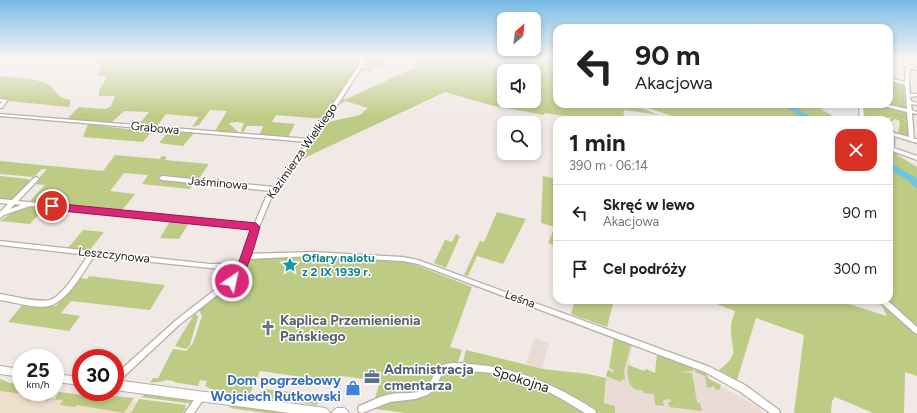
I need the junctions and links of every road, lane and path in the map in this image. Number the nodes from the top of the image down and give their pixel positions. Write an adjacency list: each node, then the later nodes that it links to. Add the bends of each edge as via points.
1 (352, 78): 17 (street, Kazimierza Wielkiego)
2 (907, 78): 4 (street)
3 (893, 79): 4 (street)
4 (907, 84): 6 (street)
5 (917, 95): 6 (street)
6 (908, 96): 8 (street)
7 (2, 100): 10 (street)
8 (909, 102): 9 (street); 12 (street)
9 (917, 104)
10 (0, 107)
11 (893, 107): 12 (street)
12 (909, 111): 13 (street); 16 (street)
13 (917, 113)
14 (0, 115): 17 (street, Grabowa)
15 (893, 134): 16 (street)
16 (914, 140)
17 (310, 141): 22 (street, Kazimierza Wielkiego)
18 (893, 149): 19 (street)
19 (917, 158)
20 (162, 178): 22 (street, Jaśminowa)
21 (36, 179): 24 (street)
22 (275, 189): 27 (street, Kazimierza Wielkiego)
23 (0, 201): 24 (street)
24 (13, 202): 25 (street); 26 (street)
25 (38, 205): 26 (street, via 22,207); 27 (street)
26 (1, 215)
27 (256, 227): 30 (street, Kazimierza Wielkiego)
28 (0, 243): 29 (street, Leszczynowa)
29 (93, 253): 31 (street, Leszczynowa); 33 (street, via 62,295 52,302)
30 (245, 260): 31 (street, Leszczynowa); 32 (street, Kazimierza Wielkiego); 47 (street, Leśna, via 312,254 403,258 418,262 707,369 742,388)
31 (227, 267): 32 (street, Leszczynowa)
32 (240, 272): 38 (street, Kazimierza Wielkiego, via 177,323)
33 (0, 297)
34 (887, 304): 35 (street)
35 (917, 331)
36 (0, 370): 37 (street)
37 (12, 372)
38 (124, 372)
39 (124, 386): 40 (street)
40 (201, 397): 42 (street); 43 (street)
41 (362, 409): 46 (street, Spokojna, via 392,397 422,393 428,390 442,370 459,366 488,368 518,375 553,389)
42 (189, 413)
43 (325, 413)
44 (337, 413): 45 (street)
45 (344, 413)
46 (592, 413)
47 (776, 413)

